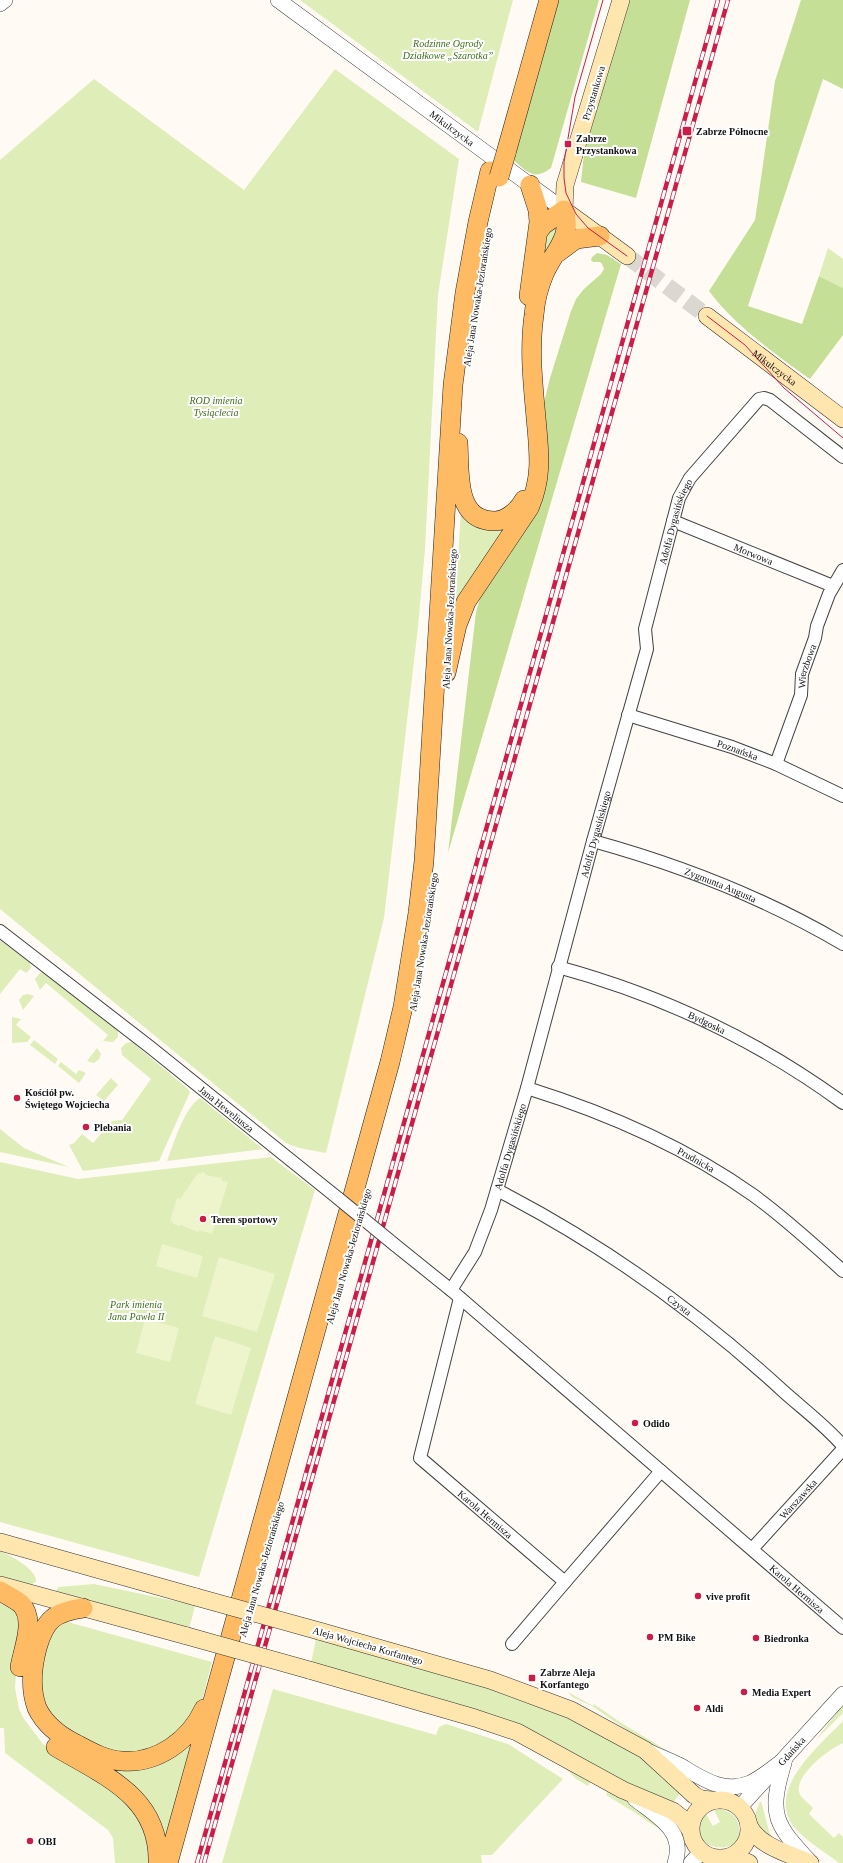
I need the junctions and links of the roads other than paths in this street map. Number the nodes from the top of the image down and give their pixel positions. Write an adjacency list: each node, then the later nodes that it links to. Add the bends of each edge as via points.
1 (5, 0): 6 (street)
2 (278, 0): 9 (street, Mikulczycka)
3 (538, 0): 7 (main road, Aleja Jana Nowaka-Jeziorańskiego)
4 (549, 0): 7 (main road, Aleja Jana Nowaka-Jeziorańskiego)
5 (621, 0): 10 (main road, Przystankowa, via 565,185)
6 (0, 4)
7 (501, 150): 8 (main road, Aleja Jana Nowaka-Jeziorańskiego)
8 (495, 174): 17 (main road, Aleja Jana Nowaka-Jeziorańskiego, via 472,317); 46 (main road, Aleja Jana Nowaka-Jeziorańskiego, via 478,222 452,385 424,861 403,1007 373,1128)
9 (530, 185): 10 (street, Mikulczycka); 11 (main road, via 538,210)
10 (564, 210): 11 (main road, via 543,225); 12 (main road, Mikulczycka); 13 (main road, via 566,229)
11 (538, 232): 17 (main road, via 529,291 526,348 534,472 530,490 522,504 509,516 498,521 484,521 474,516 464,503)
12 (600, 236): 13 (main road, via 576,239); 14 (main road, Mikulczycka)
13 (557, 253): 22 (main road, via 544,274 534,315 531,362 540,472 536,492 529,508 466,602)
14 (626, 256)
15 (707, 316): 16 (main road, Mikulczycka)
16 (843, 419)
17 (458, 443): 22 (main road, Aleja Jana Nowaka-Jeziorańskiego)
18 (843, 457): 19 (street, Adolfa Dygasińskiego, via 770,400 759,399 690,478 679,498)
19 (673, 521): 21 (street, Morwowa); 23 (street, Adolfa Dygasińskiego, via 645,629 647,649)
20 (843, 570): 21 (street, Wierzbowa)
21 (833, 586): 24 (street, Wierzbowa, via 817,626 802,674 801,695)
22 (446, 673): 59 (main road, Aleja Jana Nowaka-Jeziorańskiego, via 435,861 421,968 405,1044)
23 (628, 716): 24 (street, Poznańska, via 732,747); 26 (street, Adolfa Dygasińskiego)
24 (776, 764): 25 (street, Poznańska)
25 (843, 796)
26 (593, 841): 28 (street, Zygmunta Augusta, via 652,859 725,886 810,925); 29 (street, Adolfa Dygasińskiego)
27 (0, 931): 34 (street, Jana Heweliusza, bridge, via 150,1047)
28 (843, 944)
29 (558, 967): 30 (street, Adolfa Dygasińskiego); 31 (street, Bydgoska, via 622,986 701,1018 765,1052)
30 (526, 1088): 32 (street, Adolfa Dygasińskiego); 33 (street, Prudnicka, via 614,1118 699,1161 752,1195)
31 (843, 1103)
32 (497, 1190): 34 (street, Adolfa Dygasińskiego, via 486,1228 475,1252); 36 (street, Czysta, via 560,1224 660,1289 753,1364)
33 (843, 1271)
34 (450, 1290): 35 (street, Karola Hermisza)
35 (460, 1298): 37 (street, Karola Hermisza); 40 (street, Karola Hermisza, via 420,1458)
36 (843, 1448): 39 (street, Warszawska)
37 (661, 1471): 39 (street, Karola Hermisza); 40 (street)
38 (0, 1542): 48 (main road, Aleja Wojciecha Korfantego, bridge, via 490,1680 589,1719)
39 (752, 1549): 44 (street, Karola Hermisza)
40 (565, 1582): 45 (street)
41 (0, 1585): 43 (main road)
42 (0, 1591): 57 (main road, via 22,1606 28,1621 20,1669 20,1696 26,1713 37,1731 54,1745 118,1783 136,1799 149,1816 156,1834)
43 (83, 1608): 46 (main road, via 64,1611 47,1623 35,1654 33,1693 47,1723 62,1737 100,1756 122,1761 144,1759 167,1750 186,1737 200,1717); 50 (main road, bridge, via 309,1670 517,1732)
44 (843, 1628)
45 (512, 1644)
46 (224, 1662): 58 (main road, Aleja Jana Nowaka-Jeziorańskiego)
47 (843, 1694): 49 (street, Gdańska)
48 (645, 1750): 49 (street, via 723,1787 750,1782); 51 (main road, Aleja Wojciecha Korfantego, via 694,1796)
49 (785, 1758): 52 (street, Gdańska); 62 (street, via 775,1801 776,1814 788,1838)
50 (623, 1790): 54 (main road, via 673,1811 683,1819); 60 (street, via 675,1834 678,1854)
51 (712, 1800): 52 (main road, via 725,1800); 54 (main road, via 696,1811 691,1819)
52 (740, 1807): 53 (main road)
53 (749, 1826): 56 (main road, via 745,1844 739,1852); 62 (main road, via 764,1842)
54 (690, 1830): 55 (main road)
55 (696, 1857): 56 (main road)
56 (727, 1858): 61 (main road)
57 (158, 1863)
58 (168, 1863)
59 (179, 1863)
60 (676, 1863)
61 (749, 1863)
62 (810, 1863)

